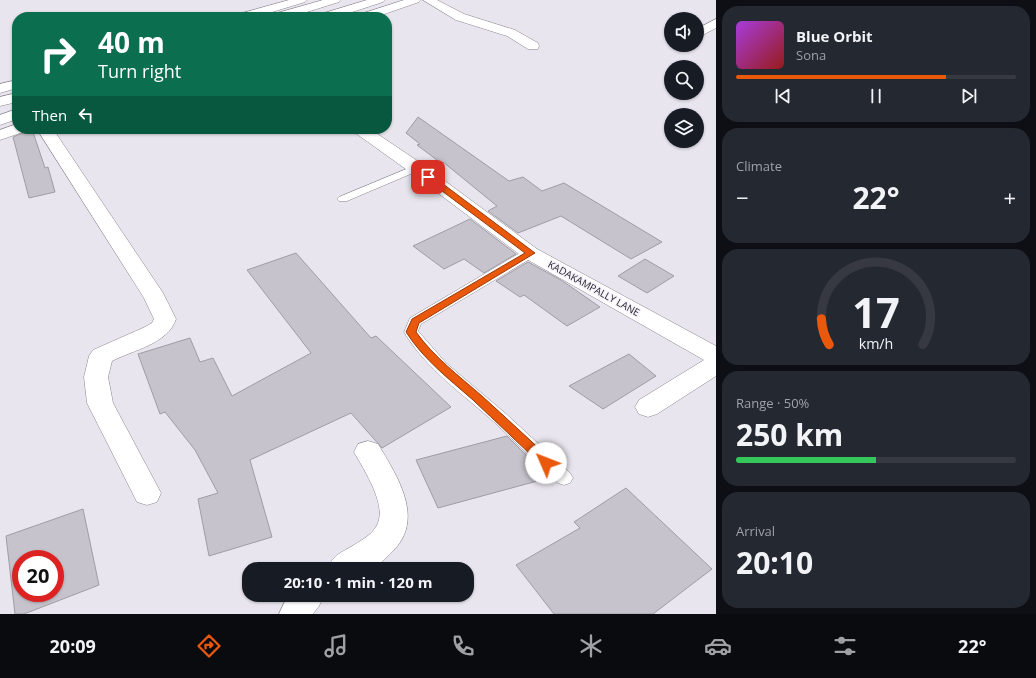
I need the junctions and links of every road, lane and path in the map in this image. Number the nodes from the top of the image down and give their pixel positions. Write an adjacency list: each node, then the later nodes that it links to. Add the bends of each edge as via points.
1 (301, 0): 6 (main road)
2 (335, 0): 7 (main road)
3 (379, 0): 8 (main road)
4 (415, 0): 9 (main road)
5 (429, 0): 12 (main road, via 460,17 510,33)
6 (260, 12)
7 (295, 12)
8 (341, 12)
9 (380, 12)
10 (716, 23): 11 (main road)
11 (704, 30)
12 (533, 46)
13 (12, 85): 14 (main road)
14 (0, 89)
15 (12, 98): 16 (main road)
16 (0, 102)
17 (12, 116): 18 (main road)
18 (0, 120)
19 (12, 131): 22 (main road)
20 (48, 134): 31 (main road, via 155,298 165,319 163,326 152,334 101,356 96,377 100,403)
21 (367, 134): 23 (main road, KADAKAMPALLY LANE)
22 (0, 135)
23 (416, 168): 24 (lane); 25 (main road, KADAKAMPALLY LANE)
24 (342, 199)
25 (530, 253): 26 (main road, KADAKAMPALLY LANE); 30 (lane, via 415,321 411,332 422,348)
26 (716, 356)
27 (716, 364): 28 (main road)
28 (648, 407)
29 (368, 452): 32 (main road, via 385,479 394,514 389,534 377,547)
30 (564, 478)
31 (147, 493)
32 (354, 562)
33 (301, 602): 34 (main road)
34 (295, 614)

